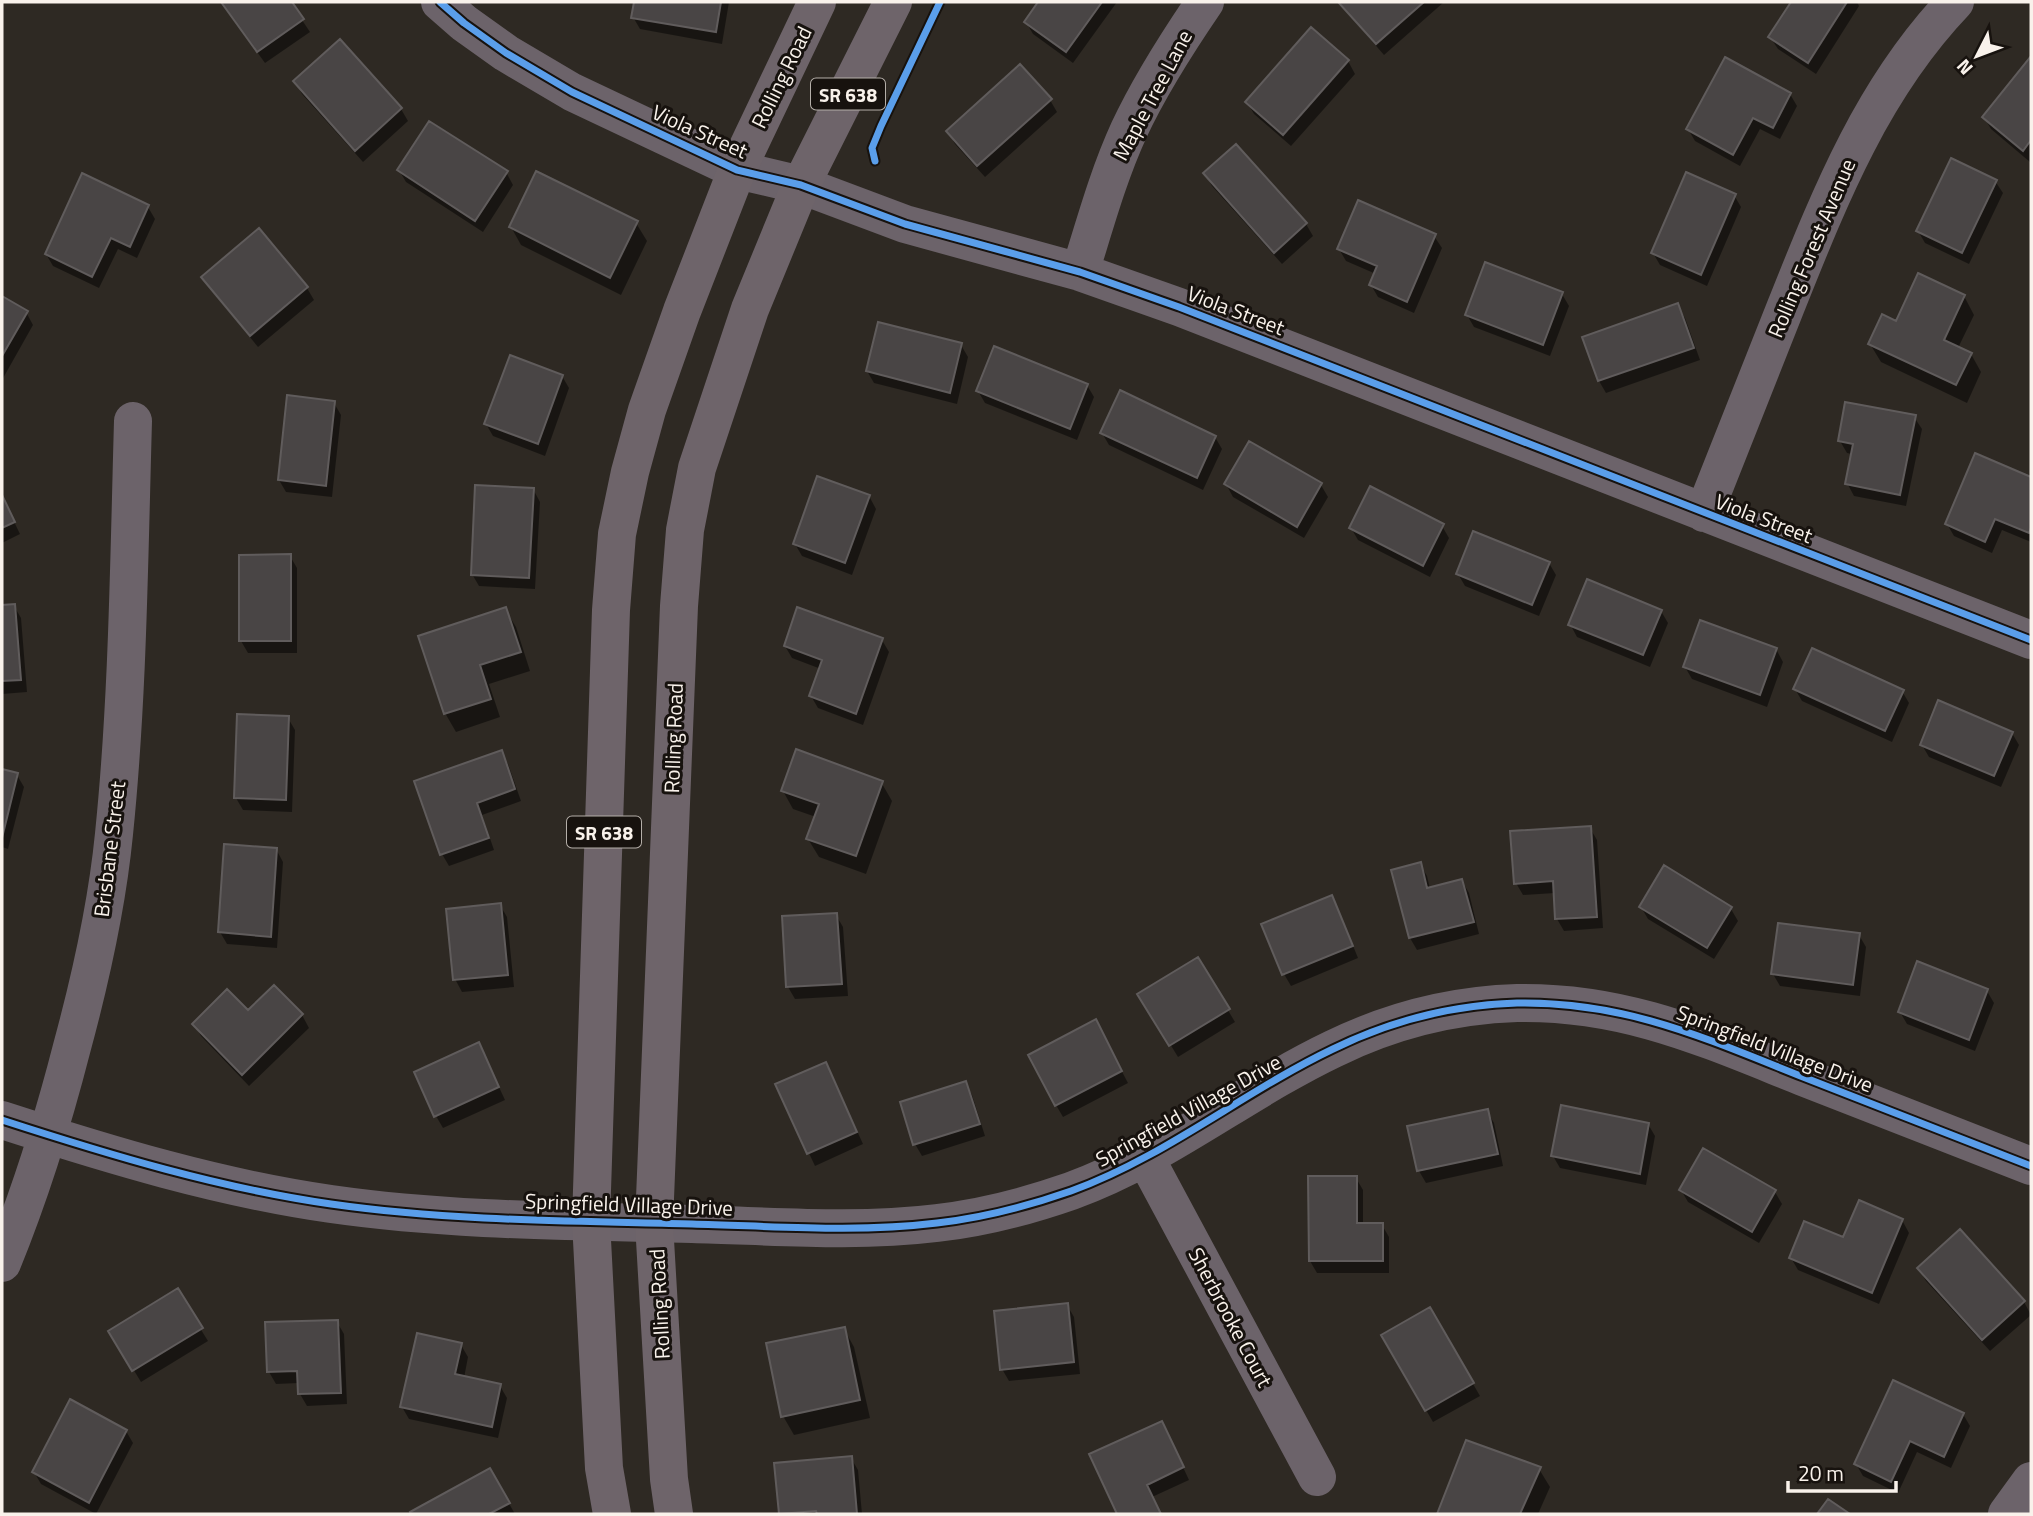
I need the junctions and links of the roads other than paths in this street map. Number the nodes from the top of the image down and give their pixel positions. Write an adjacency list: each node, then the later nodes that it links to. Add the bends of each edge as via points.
1 (440, 2): 6 (street, Viola Street, via 506,53 572,92)
2 (817, 2): 6 (main road, Rolling Road / SR 638)
3 (893, 2): 7 (main road, Rolling Road / SR 638)
4 (1205, 2): 8 (street, Maple Tree Lane, via 1168,57 1129,130)
5 (1955, 2): 10 (street, Rolling Forest Avenue, via 1903,65 1842,170)
6 (737, 170): 7 (street, Viola Street); 16 (main road, Rolling Road / SR 638, via 647,410 617,534)
7 (801, 185): 8 (street, Viola Street, via 905,224); 17 (main road, Rolling Road / SR 638, via 716,408 697,468 685,530 678,606)
8 (1080, 272): 10 (street, Viola Street)
9 (133, 421): 13 (street, Brisbane Street, via 124,714 114,836 85,1000)
10 (1704, 513): 11 (street, Viola Street)
11 (2031, 640)
12 (2, 1120): 13 (street, Springfield Village Drive)
13 (49, 1135): 16 (street, Springfield Village Drive, via 204,1181 332,1204 448,1216); 18 (street, Brisbane Street)
14 (1145, 1157): 15 (street, Springfield Village Drive, via 1329,1050 1371,1032 1465,1007 1556,1003 1622,1012 1683,1030); 17 (street, Springfield Village Drive, via 1064,1193 978,1217 933,1224 829,1228); 19 (street, Sherbrooke Court)
15 (2031, 1166)
16 (591, 1222): 17 (street, Springfield Village Drive); 21 (main road, Rolling Road / SR 638, via 604,1468)
17 (654, 1223): 22 (main road, Rolling Road / SR 638)
18 (2, 1263)
19 (1317, 1477)
20 (2031, 1480): 23 (street)
21 (612, 1514)
22 (674, 1514)
23 (2007, 1514)

